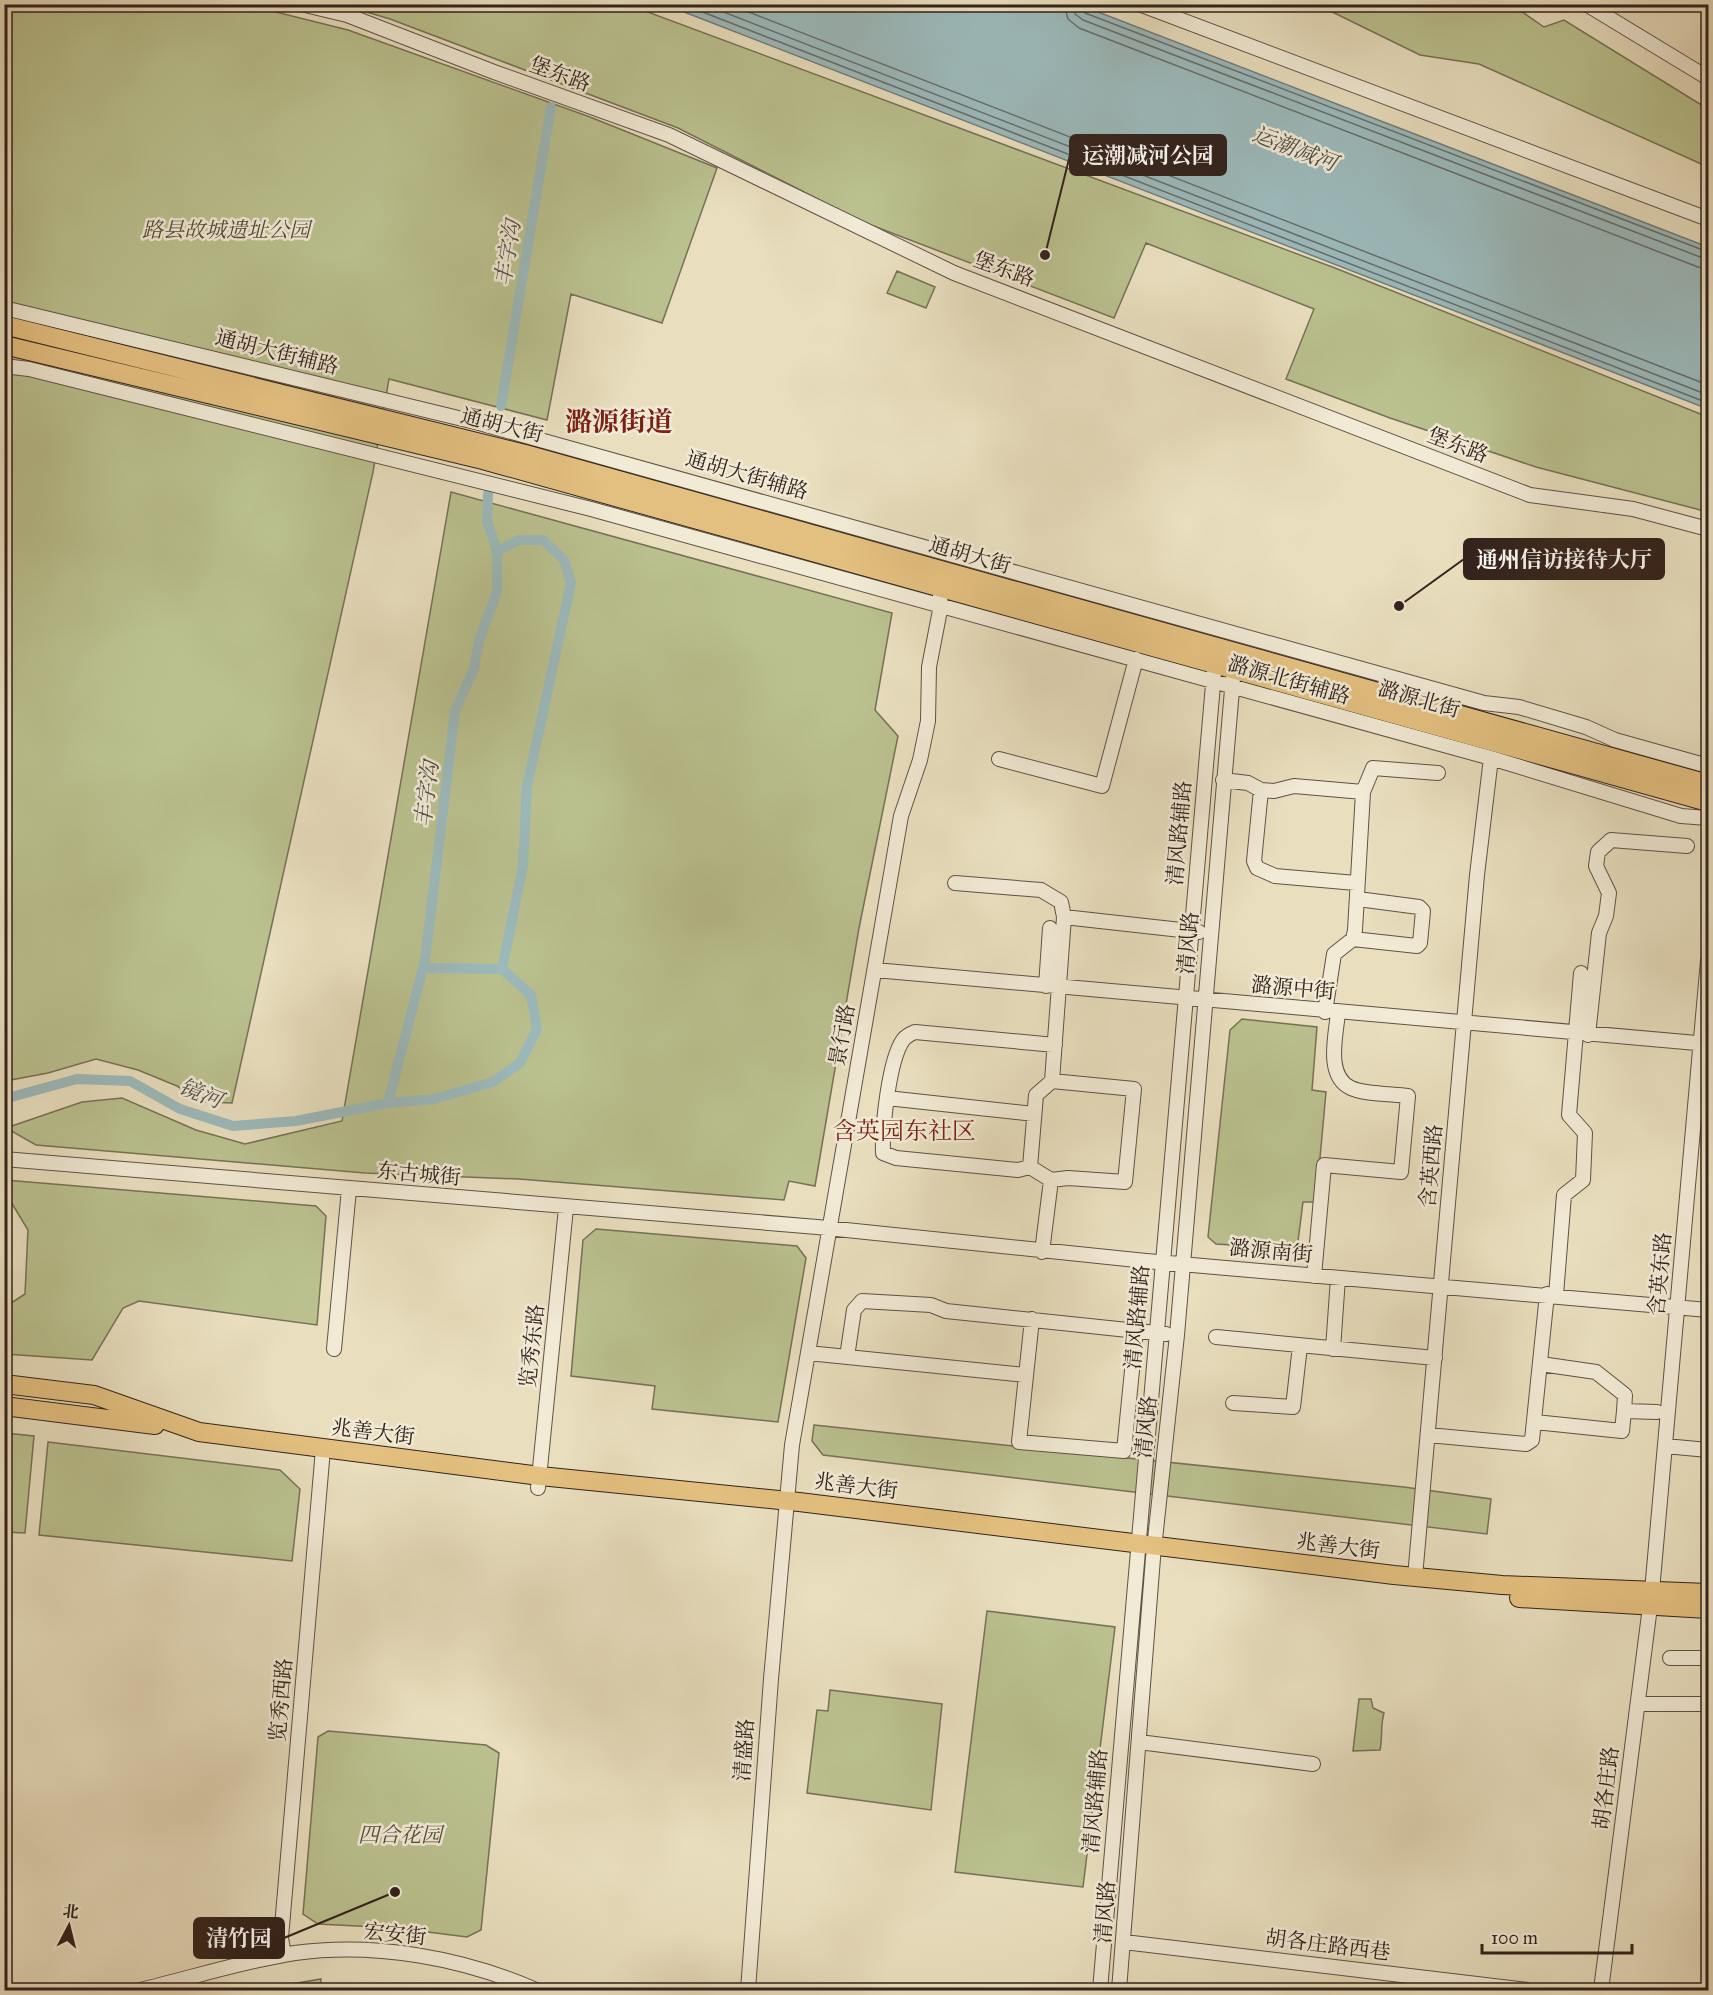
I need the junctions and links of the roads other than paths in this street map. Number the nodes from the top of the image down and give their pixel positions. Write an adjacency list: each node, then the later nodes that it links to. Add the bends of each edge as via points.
1 (300, 4): 10 (street, 堡东路, via 347,15 669,135 954,273 1519,491 1633,509)
2 (1139, 4): 5 (street)
3 (1586, 4): 4 (street)
4 (1708, 78)
5 (1708, 219)
6 (4, 308): 13 (street, 通胡大街辅路, via 479,423)
7 (4, 325): 11 (main road, 通胡大街, via 515,451)
8 (4, 345): 12 (main road, 通胡大街, via 483,460)
9 (4, 366): 12 (street, via 471,477)
10 (1708, 529)
11 (936, 568): 12 (street, 景行路); 13 (main road, 通胡大街)
12 (940, 596): 13 (main road, 通胡大街); 14 (street, 潞源北街辅路); 37 (street, 景行路, via 929,667 928,721 901,816)
13 (1122, 621): 15 (main road, 潞源北街); 19 (street, 潞源北街辅路, via 1484,703 1519,707)
14 (1136, 659): 15 (street, 潞源北街辅路); 18 (street, via 1102,786)
15 (1215, 664): 16 (main road, 潞源北街); 16 (street, 潞源北街辅路); 33 (street, 清风路辅路)
16 (1234, 669): 17 (street, 潞源北街辅路); 21 (street, 清风路); 22 (main road, 潞源北街); 25 (main road, 潞源北街)
17 (1491, 758): 26 (street, 潞源北街辅路, via 1670,813); 43 (street, 含英西路)
18 (999, 759)
19 (1708, 766)
20 (1438, 773): 24 (street, via 1373,768)
21 (1223, 780): 23 (street, via 1248,783); 34 (street, 清风路)
22 (1708, 784)
23 (1261, 790): 24 (street, via 1294,786); 29 (street, via 1254,861 1257,868 1275,876)
24 (1363, 792): 29 (street)
25 (1708, 802)
26 (1708, 818)
27 (1687, 846): 44 (street, via 1611,840 1598,852 1596,866 1609,893)
28 (955, 883): 31 (street, via 1041,890 1061,902)
29 (1356, 883): 30 (street)
30 (1358, 899): 35 (street); 35 (street, via 1419,907 1423,911 1420,943 1417,946)
31 (1064, 917): 33 (street); 39 (street)
32 (1050, 928): 39 (street)
33 (1192, 931): 34 (street); 40 (street, 清风路辅路)
34 (1209, 934): 41 (street, 清风路)
35 (1353, 939): 42 (street, via 1334,954)
36 (1708, 960): 45 (street, 含英东路)
37 (875, 970): 39 (street, 潞源中街); 55 (street, 景行路)
38 (1581, 973): 44 (street)
39 (1053, 987): 40 (street, 潞源中街); 46 (street)
40 (1186, 999): 41 (street, 潞源中街); 57 (street, 清风路辅路)
41 (1203, 1001): 42 (street, 潞源中街); 58 (street, 清风路)
42 (1332, 1012): 43 (street, 潞源中街); 59 (street, via 1336,1071 1342,1081 1351,1089 1408,1096 1401,1172 1324,1165)
43 (1464, 1024): 44 (street, 潞源中街); 61 (street, 含英西路)
44 (1581, 1034): 45 (street, 潞源中街); 62 (street, via 1569,1115 1585,1133 1583,1180 1564,1195)
45 (1705, 1044): 63 (street, 含英东路)
46 (1055, 1045): 47 (street); 48 (street, via 915,1032 899,1046)
47 (1052, 1081): 49 (street, via 1036,1095); 52 (street, via 1134,1089 1125,1182)
48 (887, 1098): 49 (street); 51 (street, via 883,1153 896,1158 1018,1170)
49 (1034, 1114): 51 (street)
50 (7, 1159): 53 (street, 东古城街)
51 (1030, 1167): 52 (street)
52 (1051, 1180): 56 (street)
53 (349, 1189): 54 (street, 东古城街); 71 (street)
54 (567, 1208): 55 (street, 东古城街); 88 (street, 览秀东路)
55 (830, 1229): 56 (street, 潞源南街); 73 (street, 景行路)
56 (1042, 1252): 57 (street, 潞源南街)
57 (1163, 1263): 58 (street, 潞源南街); 67 (street, 清风路辅路)
58 (1182, 1264): 59 (street, 潞源南街); 68 (street, 清风路)
59 (1314, 1276): 60 (street, 潞源南街)
60 (1338, 1278): 61 (street, 潞源南街); 72 (street)
61 (1442, 1287): 62 (street, 潞源南街); 75 (street, 含英西路)
62 (1552, 1295): 63 (street, 潞源南街); 76 (street)
63 (1678, 1308): 64 (street, 潞源南街); 85 (street, 含英东路)
64 (1708, 1310)
65 (1032, 1319): 66 (street); 74 (street, via 946,1311 931,1305 862,1301 854,1310); 77 (street)
66 (1136, 1330): 67 (street); 77 (street, via 1124,1451 1019,1442)
67 (1157, 1333): 68 (street); 90 (street, 清风路辅路)
68 (1177, 1335): 90 (street, 清风路)
69 (1216, 1337): 70 (street)
70 (1300, 1346): 72 (street); 79 (street, via 1293,1407)
71 (334, 1349)
72 (1333, 1349): 75 (street)
73 (808, 1353): 74 (street); 89 (street, 景行路, via 792,1444)
74 (847, 1358): 77 (street)
75 (1435, 1358): 84 (street, 含英西路)
76 (1540, 1364): 81 (street, via 1596,1372 1625,1395); 83 (street)
77 (1025, 1376)
78 (4, 1384): 87 (main road, 兆善大街, via 94,1395 199,1432)
79 (1233, 1403)
80 (4, 1406): 87 (main road, 兆善大街, via 155,1425 185,1440)
81 (1624, 1411): 82 (street); 83 (street, via 1622,1431)
82 (1657, 1412)
83 (1535, 1422): 84 (street, via 1532,1440 1526,1444)
84 (1428, 1435): 91 (street, 含英西路)
85 (1665, 1446): 86 (street); 93 (street, 含英东路)
86 (1708, 1450)
87 (323, 1454): 88 (main road, 兆善大街); 102 (street, 览秀西路, via 281,1938)
88 (539, 1482): 89 (main road, 兆善大街)
89 (788, 1507): 90 (main road, 兆善大街); 105 (street, 清盛路, via 769,1698)
90 (1146, 1551): 91 (main road, 兆善大街); 93 (main road, 兆善大街, via 1504,1597); 99 (street, 清风路); 106 (street, 清风路辅路)
91 (1415, 1577): 93 (main road, 兆善大街)
92 (1708, 1593): 93 (main road, 兆善大街)
93 (1651, 1598): 94 (main road, 兆善大街); 97 (street, 胡各庄路)
94 (1708, 1609)
95 (1670, 1658): 96 (street)
96 (1708, 1658)
97 (1638, 1704): 98 (street); 109 (street, 胡各庄路)
98 (1708, 1704)
99 (1138, 1742): 100 (street); 101 (street, 清风路)
100 (1313, 1764)
101 (1124, 1942): 107 (street, 清风路); 108 (street, 胡各庄路西巷)
102 (284, 1955): 103 (street, 宏安街); 104 (street, 宏安街, via 400,1953 494,1973)
103 (140, 1990)
104 (536, 1990)
105 (748, 1990)
106 (1100, 1990)
107 (1119, 1990)
108 (1527, 1990)
109 (1602, 1990)

